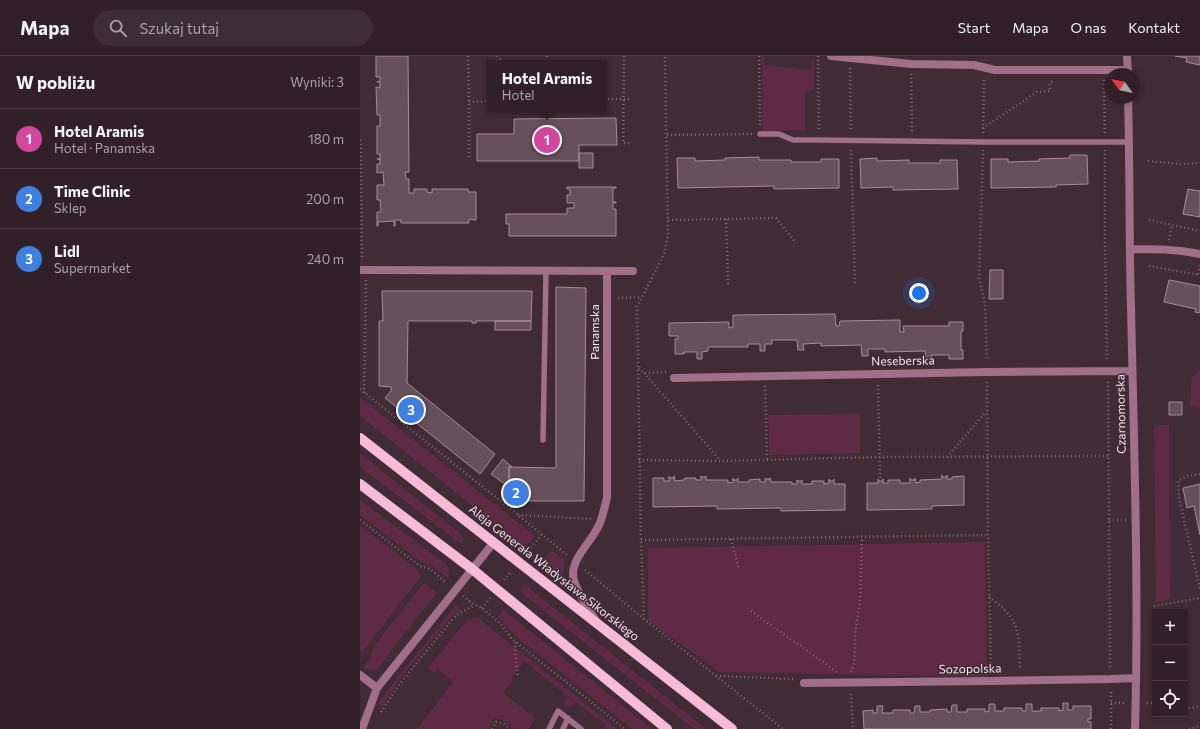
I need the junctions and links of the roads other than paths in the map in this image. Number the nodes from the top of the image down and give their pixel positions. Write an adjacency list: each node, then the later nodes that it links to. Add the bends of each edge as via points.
1 (831, 56): 4 (street, via 911,64 974,65 995,70)
2 (1127, 56): 3 (street)
3 (1128, 68)
4 (1104, 70)
5 (1128, 104): 7 (street, Czarnomorska)
6 (760, 134): 7 (lane, via 779,134 793,140)
7 (1129, 142): 8 (street, Czarnomorska)
8 (1130, 249): 9 (street, via 1180,250); 14 (street, Czarnomorska)
9 (1200, 254)
10 (360, 270): 11 (street)
11 (546, 271): 12 (street); 17 (lane)
12 (606, 272): 13 (street); 21 (street, Panamska, via 607,498 599,526 573,566 573,580)
13 (633, 272)
14 (1132, 371): 15 (street, Neseberska); 23 (street, Czarnomorska)
15 (674, 378)
16 (360, 438): 19 (main road, Aleja Generała Władysława Sikorskiego)
17 (543, 440)
18 (360, 484): 20 (main road)
19 (494, 542): 20 (street); 21 (main road, Aleja Generała Władysława Sikorskiego)
20 (472, 569): 25 (street); 31 (main road)
21 (598, 624): 32 (main road, Aleja Generała Władysława Sikorskiego)
22 (360, 675): 25 (street)
23 (1136, 678): 24 (street, Sozopolska); 33 (street, Czarnomorska)
24 (804, 683)
25 (377, 688): 27 (street)
26 (568, 718): 28 (lane, via 558,711); 29 (lane); 30 (lane)
27 (362, 729)
28 (549, 729)
29 (563, 729)
30 (581, 729)
31 (667, 729)
32 (732, 729)
33 (1134, 729)

